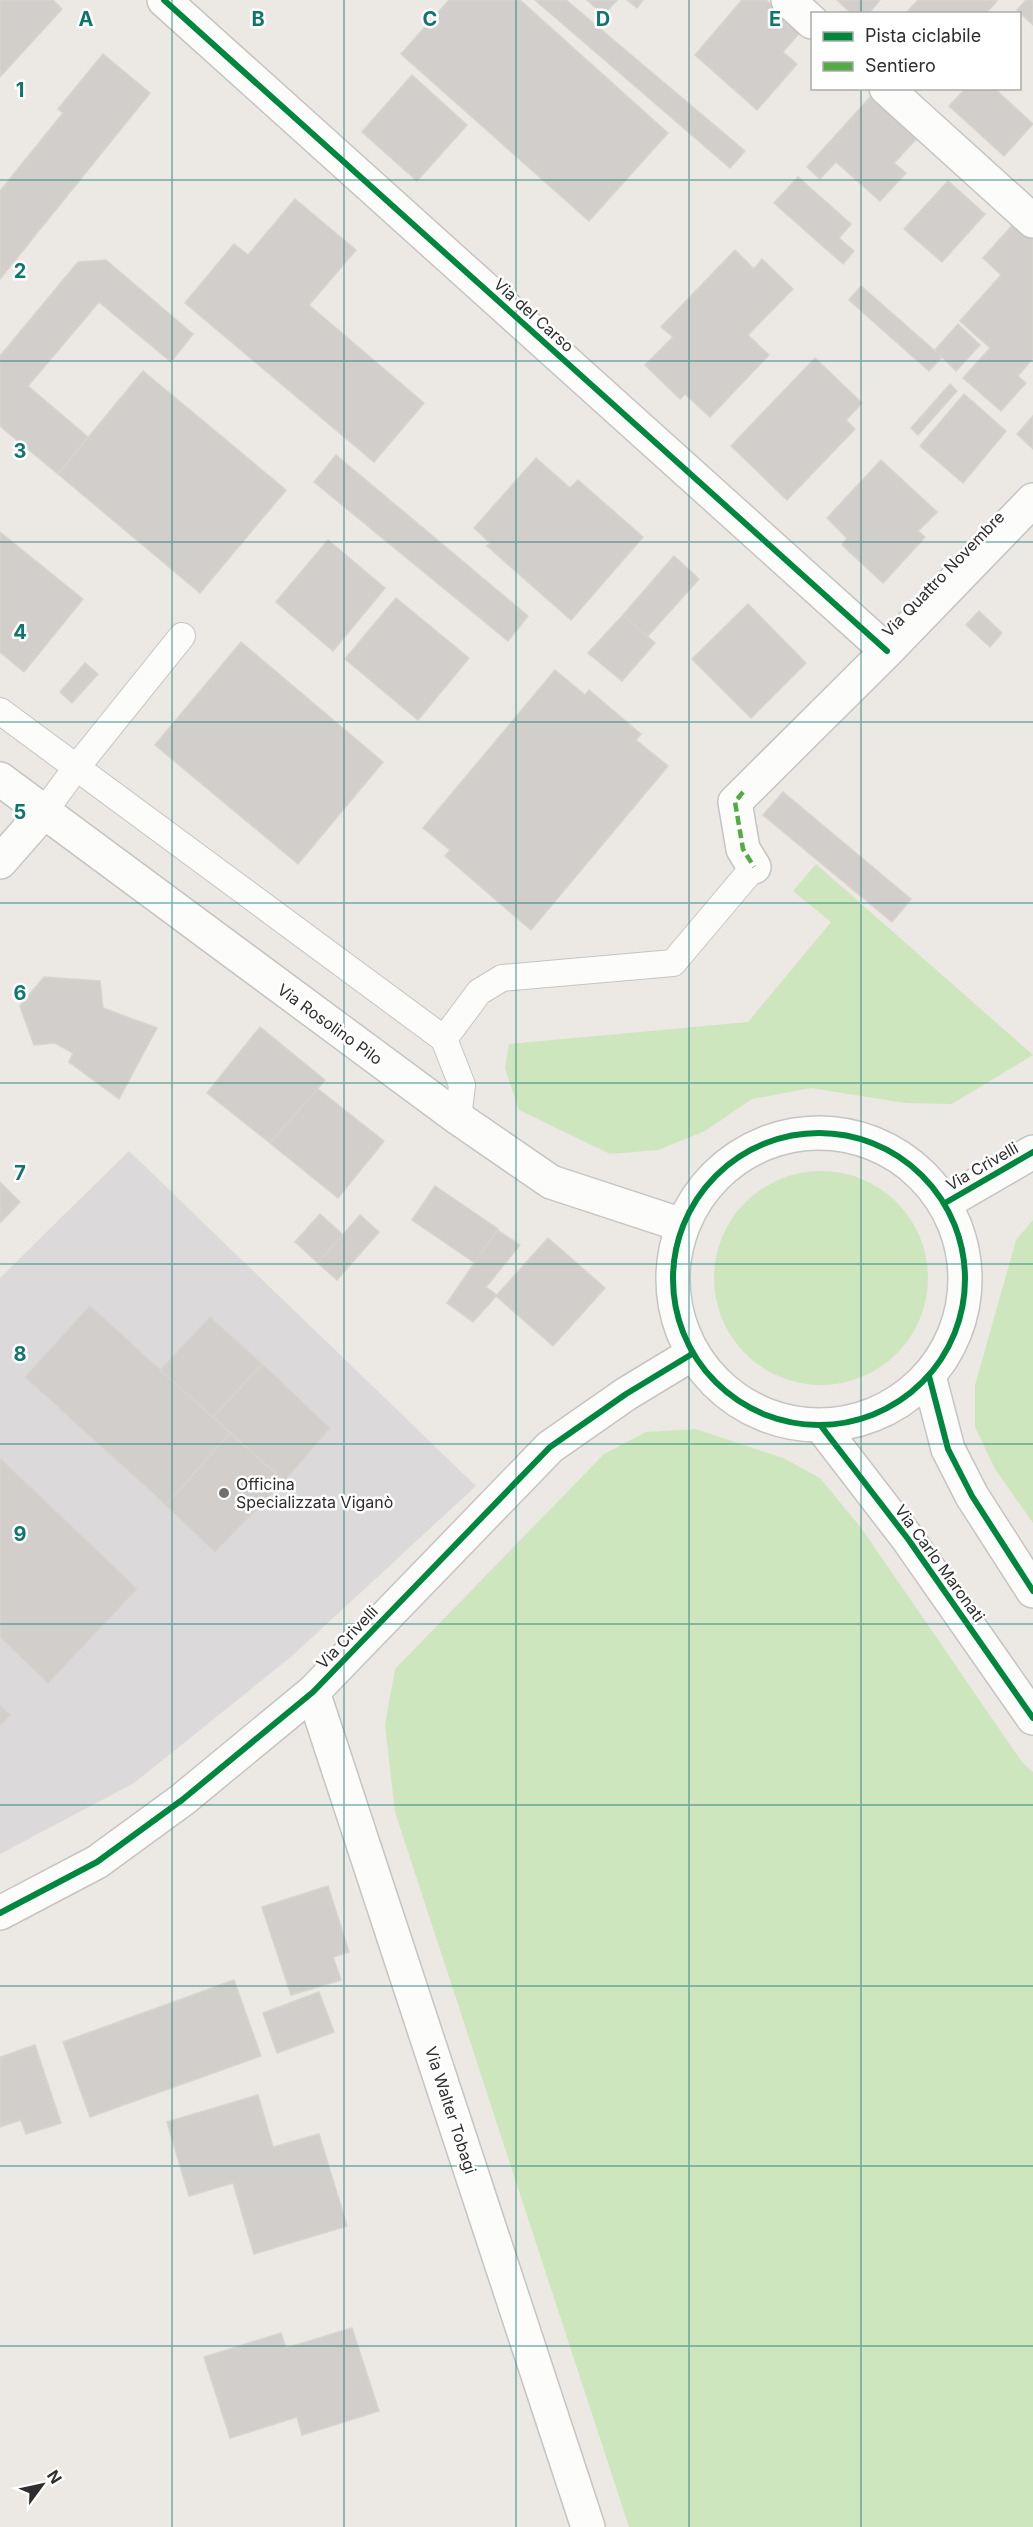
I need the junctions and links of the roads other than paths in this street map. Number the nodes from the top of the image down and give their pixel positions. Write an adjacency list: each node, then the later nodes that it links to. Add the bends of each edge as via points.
1 (164, 0): 8 (street, Via del Carso)
2 (788, 0): 3 (street)
3 (811, 20)
4 (888, 90): 5 (street)
5 (1033, 221)
6 (1033, 500): 8 (street, Via Quattro Novembre)
7 (182, 636): 10 (lane)
8 (886, 651): 14 (street, Via Quattro Novembre, via 735,802 743,849)
9 (0, 711): 10 (lane)
10 (76, 768): 12 (lane); 15 (lane)
11 (0, 780): 12 (street, Via Rosolino Pilo)
12 (43, 813): 13 (street); 16 (street, Via Rosolino Pilo)
13 (0, 862)
14 (754, 867): 15 (lane, via 673,963 502,978 479,992)
15 (444, 1039): 16 (lane, via 462,1085)
16 (458, 1118): 19 (street, Via Rosolino Pilo, via 551,1182)
17 (1033, 1152): 18 (street, Via Crivelli)
18 (945, 1203): 19 (street, Via Crivelli, via 919,1171 885,1148 846,1135 806,1132 766,1142 731,1161 702,1190); 21 (street, Via Crivelli, via 962,1246 965,1292 954,1337)
19 (682, 1225): 20 (street, Via Crivelli, via 674,1257 672,1291 679,1323)
20 (692, 1353): 22 (street, Via Crivelli, via 716,1384 747,1407 783,1421); 24 (street, Via Crivelli, via 550,1447)
21 (930, 1376): 22 (street, Via Crivelli, via 899,1402 861,1420); 23 (street, via 948,1449 972,1496)
22 (821, 1426): 25 (street, Via Carlo Maronati, via 908,1539)
23 (1033, 1591)
24 (313, 1692): 26 (street, Via Crivelli, via 182,1800 97,1862); 27 (street, Via Walter Tobagi)
25 (1033, 1718)
26 (0, 1913)
27 (588, 2527)

